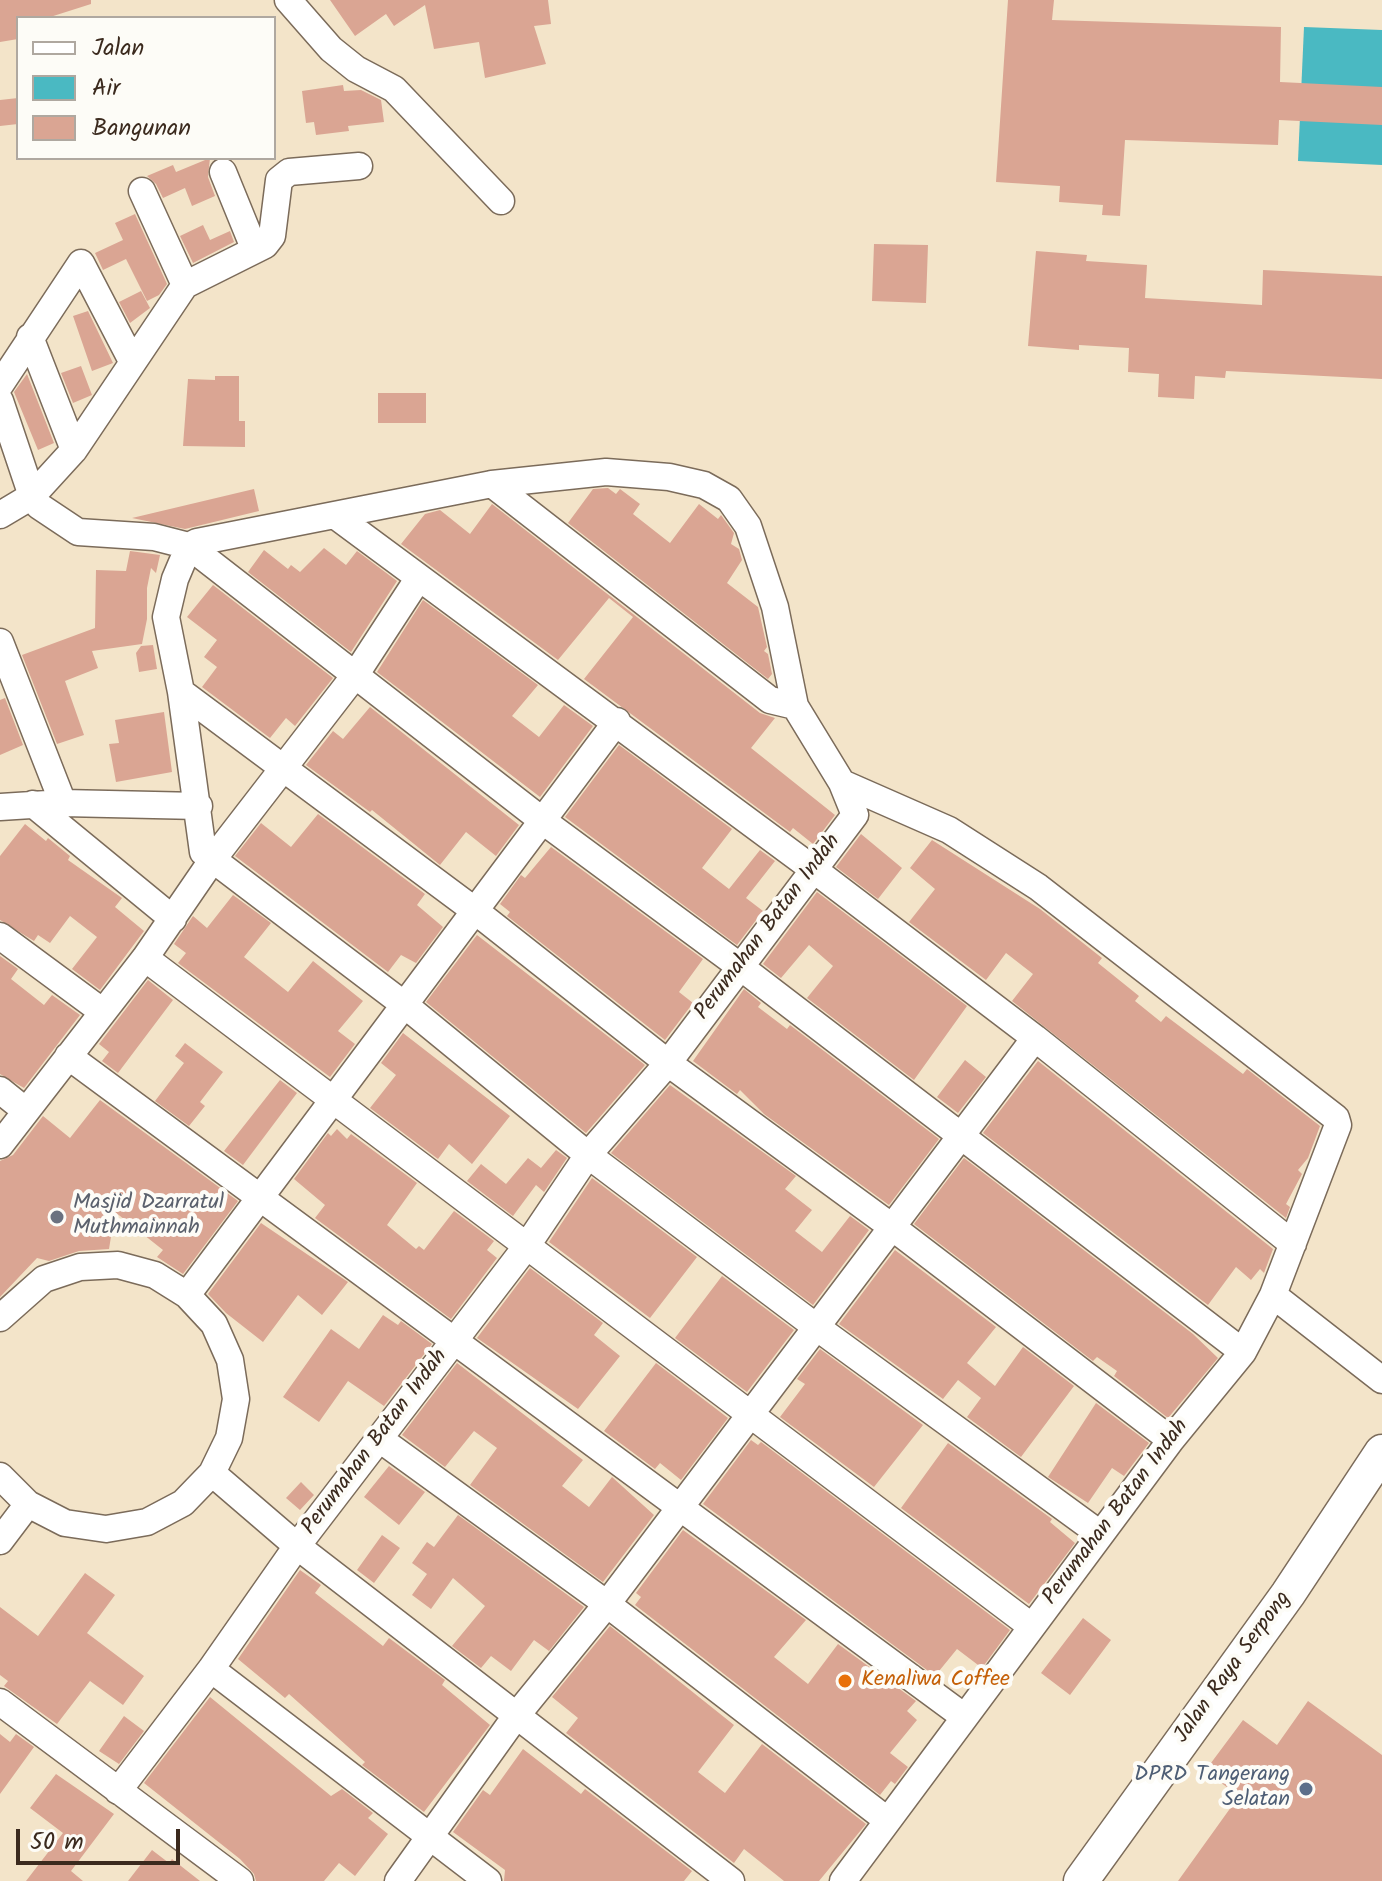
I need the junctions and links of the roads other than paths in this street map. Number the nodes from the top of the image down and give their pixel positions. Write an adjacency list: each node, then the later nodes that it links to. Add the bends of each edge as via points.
1 (288, 0): 5 (street, via 331,49 394,89)
2 (359, 166): 6 (street, via 289,172 279,180 272,236)
3 (223, 172): 6 (street)
4 (142, 191): 7 (street)
5 (501, 201)
6 (254, 248): 7 (street)
7 (185, 285): 9 (street)
8 (30, 337): 9 (street, via 81,263); 10 (street); 12 (street)
9 (132, 361): 12 (street)
10 (0, 385)
11 (0, 401): 14 (street)
12 (74, 450): 14 (street)
13 (492, 484): 16 (street, Perumahan Batan Indah); 22 (street, via 770,700); 22 (street, Perumahan Batan Indah, via 606,472 669,477 704,485 729,499 748,526 775,607)
14 (42, 506): 15 (street); 17 (street, via 78,532 154,537)
15 (0, 515)
16 (336, 516): 17 (street, Perumahan Batan Indah); 18 (street)
17 (189, 546): 20 (street); 21 (street, via 166,604)
18 (418, 579): 20 (street); 23 (street)
19 (0, 642): 26 (street)
20 (356, 674): 24 (street); 30 (street)
21 (181, 692): 24 (street); 28 (street)
22 (795, 706): 25 (street, Perumahan Batan Indah)
23 (617, 721): 30 (street); 32 (street)
24 (283, 768): 31 (street); 33 (street)
25 (842, 783): 32 (street, Perumahan Batan Indah, via 855,815); 51 (street, Perumahan Batan Indah, via 949,830 1038,887 1336,1118 1338,1133)
26 (63, 803): 27 (street); 28 (street)
27 (33, 804): 29 (street); 34 (street)
28 (199, 806): 31 (street, via 198,831)
29 (0, 807)
30 (543, 821): 33 (street); 37 (street)
31 (208, 856): 34 (street); 38 (street)
32 (813, 869): 37 (street, Perumahan Batan Indah); 40 (street)
33 (474, 910): 38 (street); 42 (street)
34 (173, 919): 36 (street)
35 (0, 936): 39 (street)
36 (145, 958): 39 (street); 44 (street)
37 (738, 965): 42 (street, Perumahan Batan Indah); 46 (street)
38 (406, 1006): 44 (street); 48 (street)
39 (103, 1012): 41 (street)
40 (1035, 1038): 46 (street); 51 (street)
41 (68, 1056): 45 (street); 49 (street)
42 (668, 1063): 48 (street, Perumahan Batan Indah); 50 (street)
43 (0, 1090): 45 (street)
44 (333, 1101): 49 (street); 52 (street)
45 (26, 1111): 47 (street)
46 (962, 1135): 50 (street); 58 (street)
47 (0, 1145)
48 (588, 1155): 52 (street, Perumahan Batan Indah); 56 (street)
49 (260, 1196): 53 (street); 57 (street)
50 (892, 1227): 56 (street); 62 (street)
51 (1293, 1244): 54 (street, Perumahan Batan Indah)
52 (526, 1247): 57 (street, Perumahan Batan Indah); 60 (street)
53 (187, 1295): 55 (street, via 118,1265 80,1267 44,1279); 64 (street, via 214,1324 230,1360 236,1399 229,1438)
54 (1273, 1295): 58 (street, Perumahan Batan Indah); 59 (street)
55 (0, 1318)
56 (815, 1326): 60 (street); 68 (street)
57 (455, 1340): 61 (street, Perumahan Batan Indah); 67 (street)
58 (1243, 1352): 62 (street, Perumahan Batan Indah)
59 (1382, 1380)
60 (751, 1414): 67 (street); 72 (street)
61 (381, 1440): 70 (street, Perumahan Batan Indah); 71 (street)
62 (1171, 1440): 68 (street, Perumahan Batan Indah)
63 (1382, 1452): 85 (main road, Jalan Raya Serpong, via 1288,1594)
64 (212, 1473): 66 (street, via 183,1503 147,1522 106,1529 65,1523); 70 (street)
65 (0, 1476): 66 (street)
66 (28, 1504): 69 (street)
67 (680, 1507): 71 (street); 76 (street)
68 (1100, 1534): 72 (street, Perumahan Batan Indah)
69 (0, 1541)
70 (297, 1546): 73 (street, Perumahan Batan Indah); 75 (street)
71 (607, 1604): 75 (street); 78 (street)
72 (1031, 1626): 76 (street, Perumahan Batan Indah)
73 (211, 1669): 77 (street, Perumahan Batan Indah); 79 (street)
74 (0, 1702): 77 (street)
75 (516, 1716): 79 (street); 83 (street)
76 (963, 1716): 78 (street, Perumahan Batan Indah)
77 (118, 1791): 80 (street)
78 (887, 1820): 84 (street, Perumahan Batan Indah)
79 (431, 1837): 81 (street); 82 (street)
80 (240, 1881)
81 (398, 1881)
82 (488, 1881)
83 (731, 1881)
84 (843, 1881)
85 (1081, 1881)

